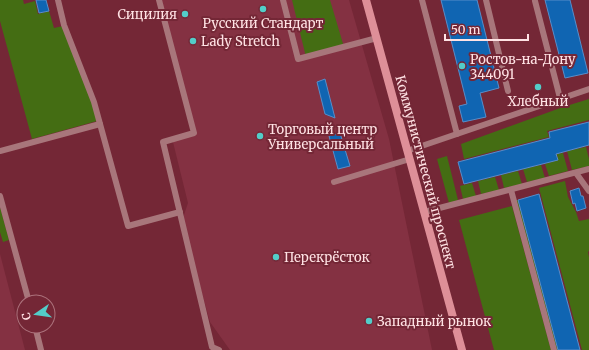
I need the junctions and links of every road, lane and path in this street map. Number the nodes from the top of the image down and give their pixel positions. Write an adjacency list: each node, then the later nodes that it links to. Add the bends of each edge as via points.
1 (58, 0): 12 (lane, via 64,25)
2 (159, 0): 23 (lane, via 194,134 163,142)
3 (283, 0): 8 (lane, via 298,59)
4 (366, 0): 8 (main road, Коммунистический проспект)
5 (422, 0): 13 (lane)
6 (486, 0): 10 (lane)
7 (535, 1): 11 (lane)
8 (377, 38): 15 (main road, Коммунистический проспект)
9 (589, 89): 11 (lane)
10 (508, 91)
11 (560, 98): 13 (lane)
12 (100, 124): 14 (lane); 23 (lane, via 128,226)
13 (457, 134): 15 (lane)
14 (0, 151)
15 (407, 151): 16 (main road, Коммунистический проспект)
16 (410, 159): 19 (lane); 24 (main road, Коммунистический проспект)
17 (589, 169): 18 (lane)
18 (576, 173): 20 (lane); 21 (lane)
19 (334, 182)
20 (511, 190): 24 (lane); 30 (lane)
21 (589, 191)
22 (0, 196): 25 (lane)
23 (180, 212): 28 (lane, via 212,347)
24 (424, 212): 29 (main road, Коммунистический проспект)
25 (26, 294)
26 (37, 334): 27 (lane)
27 (42, 350)
28 (219, 350)
29 (462, 350)
30 (554, 350)

